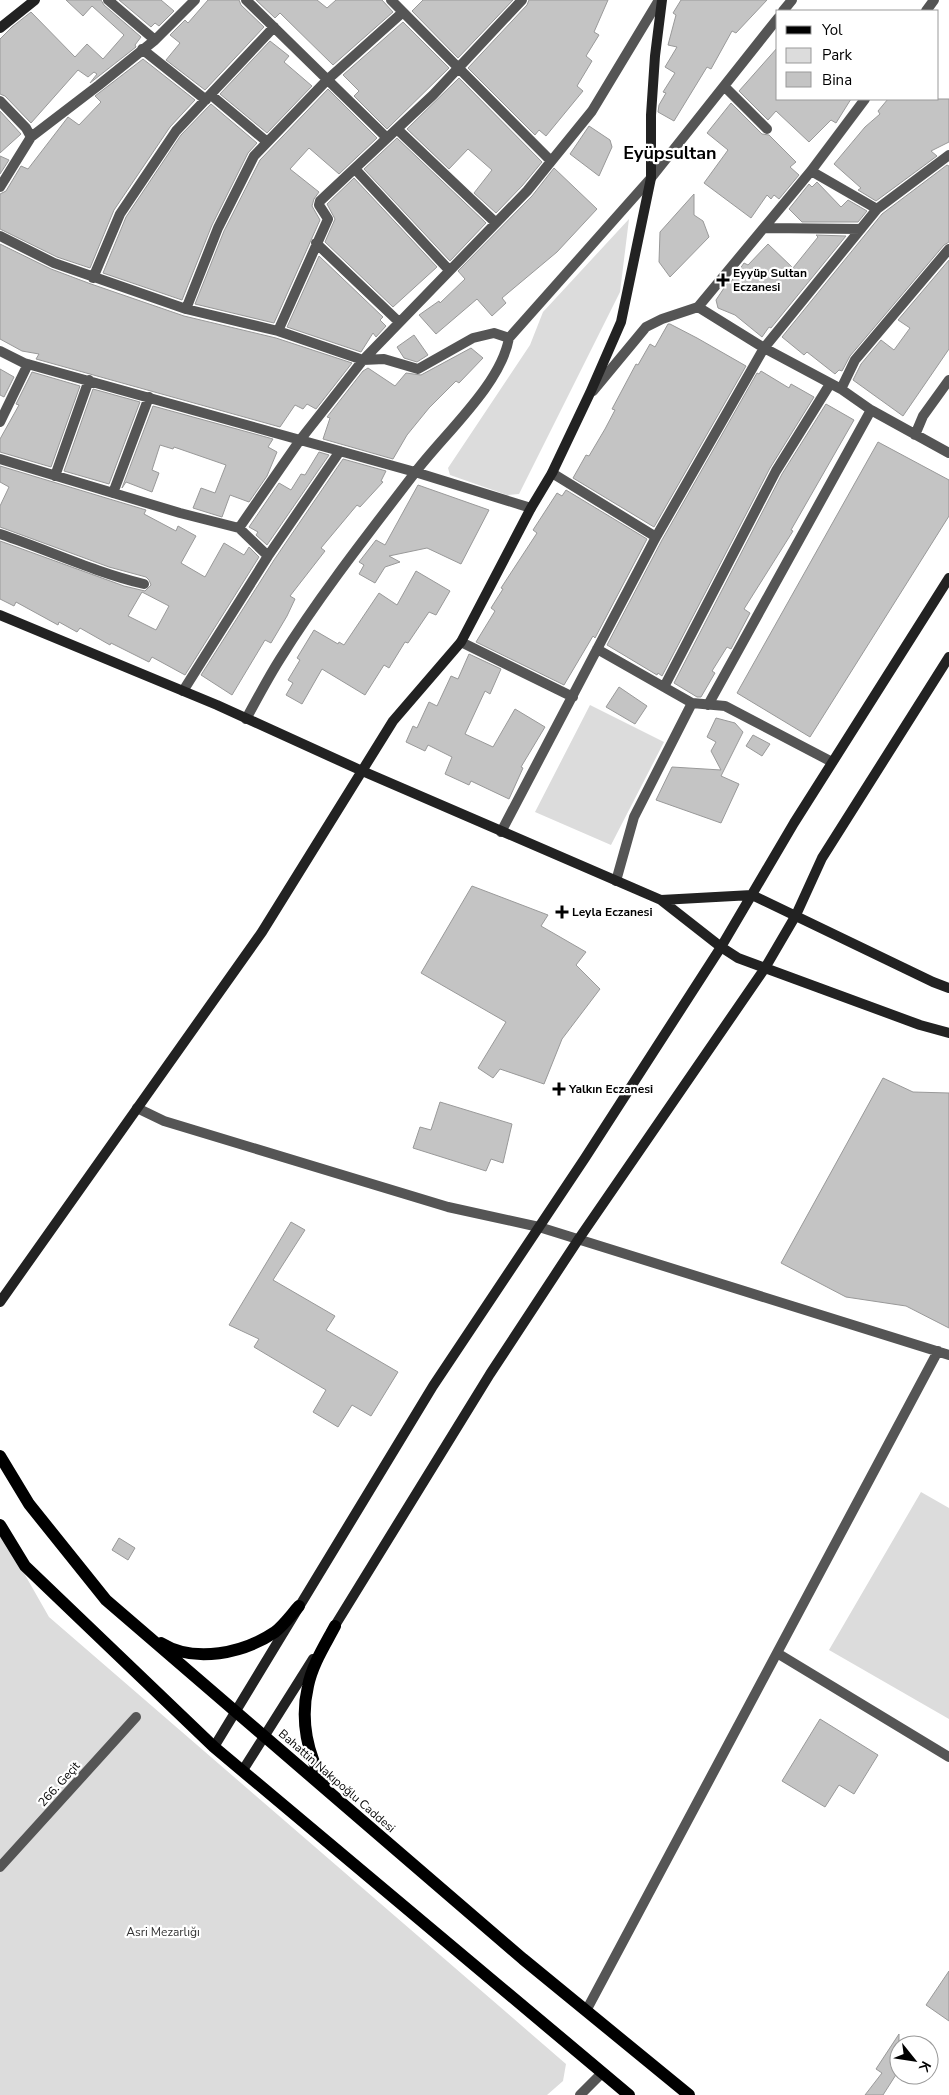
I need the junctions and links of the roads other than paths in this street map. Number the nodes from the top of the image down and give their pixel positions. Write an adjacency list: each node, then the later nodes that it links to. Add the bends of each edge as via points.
1 (35, 0): 13 (street)
2 (108, 0): 14 (street)
3 (195, 0): 14 (street)
4 (246, 0): 12 (street)
5 (391, 0): 10 (street)
6 (522, 0): 16 (street)
7 (661, 0): 28 (street, via 592,111); 31 (street, via 652,105)
8 (792, 0): 9 (street)
9 (784, 10)
10 (403, 12): 16 (street); 17 (street)
11 (776, 21): 18 (street)
12 (274, 27): 17 (street); 19 (street)
13 (0, 28)
14 (155, 40): 15 (street)
15 (142, 49): 19 (street); 24 (street)
16 (459, 68): 23 (street); 28 (street)
17 (327, 80): 25 (street); 26 (street)
18 (724, 86): 22 (street); 31 (street)
19 (208, 98): 26 (street); 41 (street, via 176,131 120,214)
20 (864, 100): 30 (street)
21 (0, 101): 24 (street)
22 (767, 129)
23 (397, 130): 25 (street); 34 (street)
24 (31, 136): 32 (street)
25 (387, 138): 29 (street)
26 (266, 141): 43 (street, via 254,156 218,228)
27 (949, 155): 33 (street)
28 (551, 161): 34 (street)
29 (355, 169): 38 (street, via 320,201 319,205 328,219); 40 (street)
30 (811, 170): 33 (street); 35 (street)
31 (651, 178): 46 (street); 55 (street, via 621,322)
32 (0, 187)
33 (877, 209): 36 (street)
34 (496, 223): 40 (street)
35 (765, 228): 36 (street); 42 (street)
36 (861, 229): 47 (street)
37 (0, 236): 41 (street)
38 (316, 243): 44 (street); 45 (street)
39 (949, 249): 54 (street, via 855,360)
40 (449, 270): 44 (street)
41 (93, 278): 43 (street)
42 (698, 307): 47 (street); 55 (street, via 662,318 646,327)
43 (186, 309): 45 (street)
44 (399, 322): 49 (street)
45 (278, 331): 49 (street)
46 (508, 338): 49 (street, via 494,333 472,338 418,369 384,359); 64 (street, via 507,348 487,385)
47 (764, 348): 53 (street); 71 (street)
48 (0, 352): 50 (street)
49 (363, 360): 60 (street)
50 (28, 364): 51 (street); 58 (street)
51 (89, 380): 56 (street); 66 (street)
52 (949, 380): 59 (street, via 923,416)
53 (830, 384): 54 (street); 79 (street, via 776,471)
54 (841, 389): 57 (street)
55 (590, 393): 65 (street)
56 (149, 397): 60 (street); 67 (street)
57 (872, 410): 59 (street); 83 (street)
58 (0, 422)
59 (916, 435): 62 (street)
60 (300, 440): 61 (street); 69 (street)
61 (340, 451): 64 (street); 72 (street)
62 (949, 453)
63 (0, 459): 66 (street)
64 (415, 472): 68 (street); 84 (street, via 280,659)
65 (552, 473): 68 (street); 71 (street)
66 (56, 476): 67 (street)
67 (113, 493): 69 (street)
68 (531, 508): 76 (street)
69 (239, 528): 72 (street)
70 (0, 534): 74 (street, via 112,577)
71 (656, 537): 77 (street)
72 (268, 556): 80 (street)
73 (949, 578): 85 (street)
74 (144, 584)
75 (0, 615): 80 (street)
76 (461, 642): 81 (street); 86 (street, via 393,721)
77 (597, 649): 79 (street); 81 (street)
78 (949, 656): 91 (street, via 822,858)
79 (664, 687): 82 (street)
80 (183, 691): 84 (street)
81 (573, 697): 87 (street)
82 (692, 703): 83 (street); 88 (street, via 634,817)
83 (708, 705): 85 (street, via 725,706)
84 (246, 719): 86 (street)
85 (832, 762): 89 (street)
86 (360, 770): 87 (street); 96 (street, via 262,932)
87 (502, 832): 88 (street)
88 (616, 881): 90 (street)
89 (752, 895): 90 (street); 91 (street); 92 (street)
90 (661, 900): 92 (street)
91 (796, 915): 93 (street); 94 (street)
92 (721, 948): 93 (street); 97 (street)
93 (765, 968): 95 (street); 98 (street)
94 (949, 988)
95 (949, 1033)
96 (137, 1108): 97 (street, via 164,1121 448,1207); 99 (street)
97 (539, 1227): 98 (street); 104 (street, via 433,1386)
98 (578, 1240): 100 (street); 105 (street, via 490,1374)
99 (0, 1302)
100 (938, 1351): 101 (street); 107 (street)
101 (949, 1355)
102 (0, 1456): 106 (main road, Bahattin Nakıpoğlu Caddesi, via 30,1504 106,1600)
103 (0, 1525): 111 (main road, via 25,1566)
104 (299, 1606): 106 (main road, via 277,1630 257,1643 212,1654 189,1653 166,1646); 108 (street)
105 (335, 1626): 110 (street); 114 (main road, via 316,1663 308,1686 304,1714 307,1743 316,1770)
106 (145, 1633): 108 (main road, Bahattin Nakıpoğlu Caddesi)
107 (777, 1653): 112 (street); 116 (street)
108 (236, 1712): 110 (main road, Bahattin Nakıpoğlu Caddesi); 111 (street)
109 (136, 1717): 115 (street, 266. Geçit)
110 (263, 1736): 113 (street); 114 (main road, Bahattin Nakıpoğlu Caddesi)
111 (214, 1747): 113 (main road)
112 (949, 1757)
113 (244, 1770): 117 (main road)
114 (331, 1794): 116 (main road, Bahattin Nakıpoğlu Caddesi)
115 (0, 1867)
116 (586, 2011): 120 (main road, Bahattin Nakıpoğlu Caddesi)
117 (602, 2073): 118 (street); 119 (main road)
118 (580, 2095)
119 (629, 2095)
120 (689, 2095)

